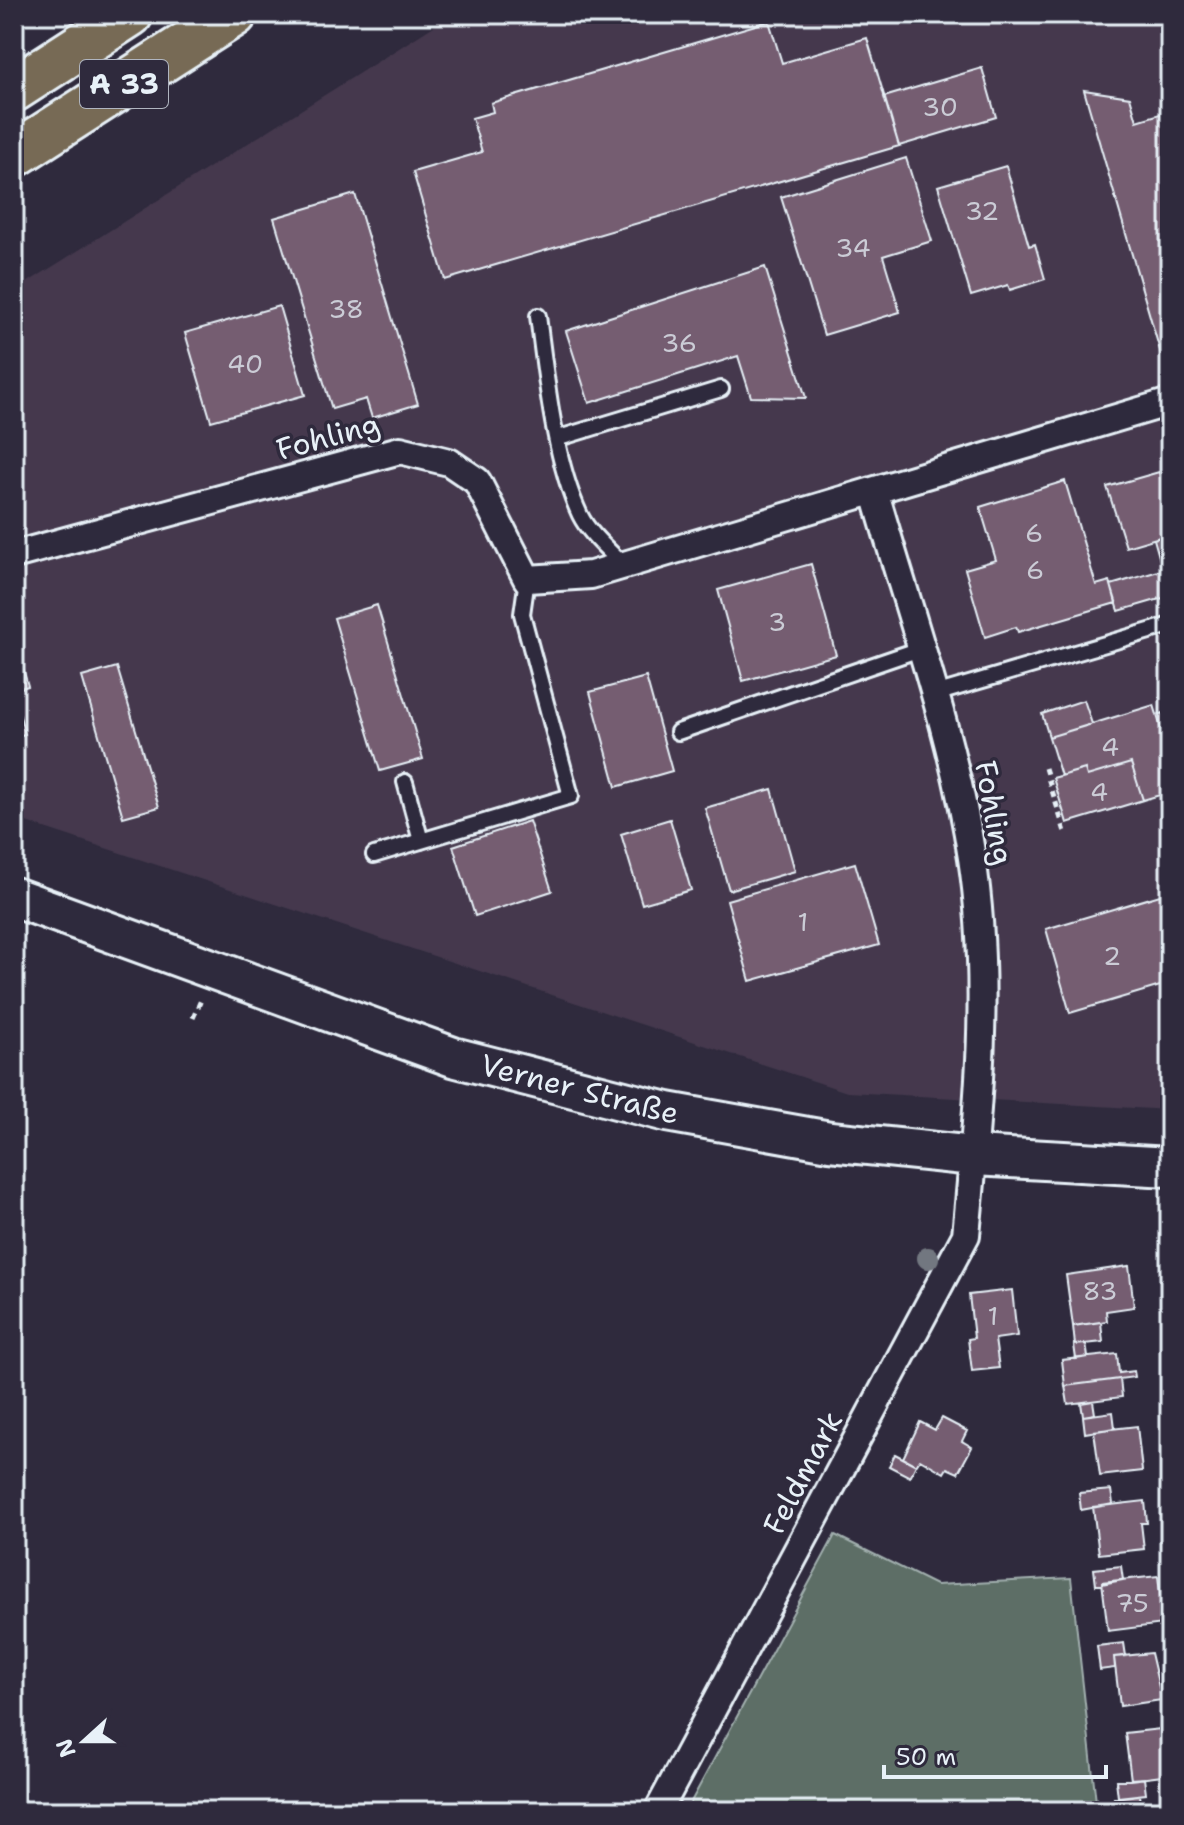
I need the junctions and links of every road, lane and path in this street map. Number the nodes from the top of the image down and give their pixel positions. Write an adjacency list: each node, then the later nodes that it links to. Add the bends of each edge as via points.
1 (130, 14): 3 (highway, A 33)
2 (234, 14): 4 (highway, A 33)
3 (14, 89)
4 (14, 155)
5 (538, 316): 8 (lane)
6 (721, 389): 8 (lane)
7 (1170, 402): 9 (street)
8 (559, 438): 11 (lane, via 581,517)
9 (875, 493): 11 (street); 14 (street, Fohling)
10 (14, 555): 12 (street, Fohling, via 400,450 449,462 477,481)
11 (624, 566): 12 (street, via 591,575)
12 (527, 579): 20 (lane, via 522,614 571,796)
13 (1170, 625): 15 (lane)
14 (920, 649): 15 (street, Fohling); 16 (lane)
15 (935, 694): 23 (street, Fohling, via 973,860 980,962)
16 (678, 732)
17 (1045, 768): 19 (path)
18 (405, 782): 20 (lane)
19 (1065, 832)
20 (421, 841): 21 (lane)
21 (374, 855)
22 (14, 897): 23 (main road, Verner Straße, via 453,1057 667,1112 830,1141)
23 (974, 1156): 24 (main road, Verner Straße); 25 (street, Feldmark, via 966,1235)
24 (1170, 1167)
25 (658, 1811)

